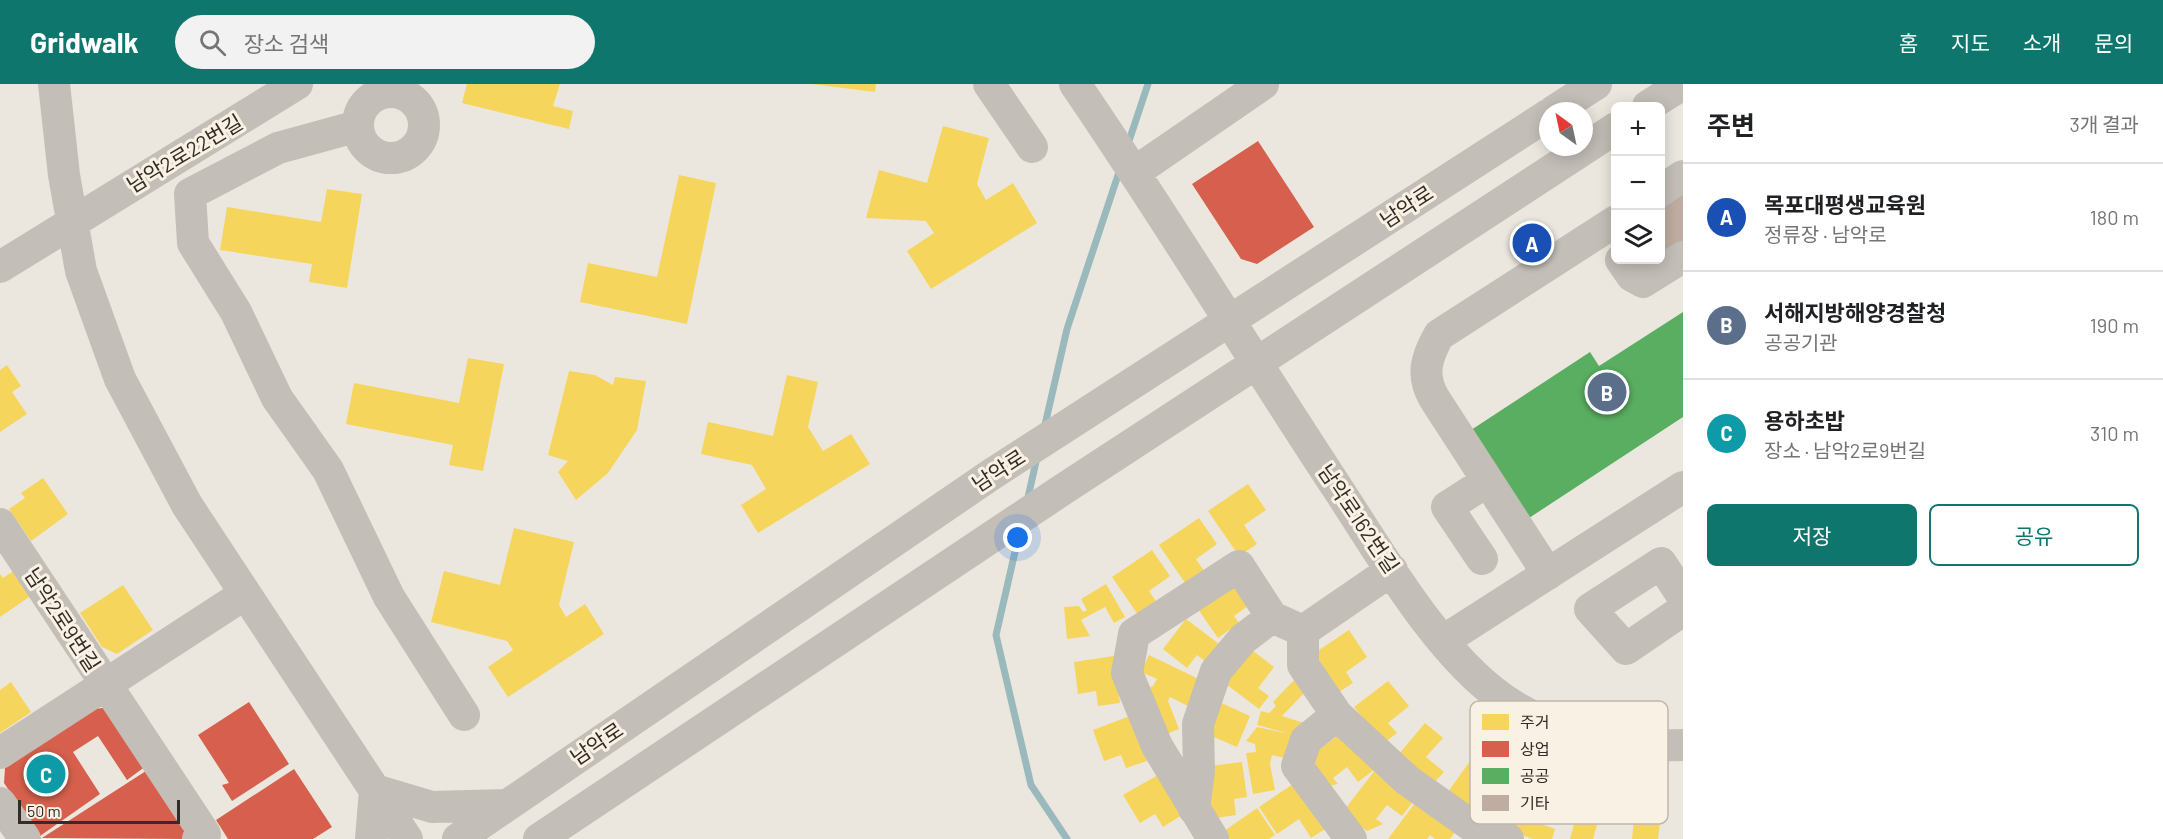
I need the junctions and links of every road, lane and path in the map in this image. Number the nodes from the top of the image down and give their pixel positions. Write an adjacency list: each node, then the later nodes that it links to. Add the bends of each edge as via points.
1 (54, 84): 18 (street)
2 (297, 84): 18 (street, 남악2로22번길)
3 (989, 84): 14 (street)
4 (1075, 84): 15 (street, 남악로162번길)
5 (1263, 84): 15 (street)
6 (1596, 84): 9 (street)
7 (1683, 84): 10 (street)
8 (371, 90): 12 (street); 12 (street, via 407,96 422,112 423,135 408,153 386,157 366,147)
9 (1568, 102)
10 (1654, 102)
11 (1539, 121): 23 (street, 남악로)
12 (358, 126): 39 (street, via 278,148 190,194 193,243 237,312 277,398 328,470 389,597)
13 (1611, 131): 24 (street)
14 (1032, 147)
15 (1132, 168): 23 (street, 남악로162번길)
16 (1683, 176): 17 (street)
17 (1665, 188)
18 (71, 221): 22 (street, 남악2로22번길); 32 (street, via 88,294 120,379 181,495)
19 (1611, 234): 25 (street, via 1439,335 1430,351 1426,384)
20 (1683, 257): 21 (street, via 1643,282 1632,276)
21 (1624, 264)
22 (0, 267)
23 (1229, 322): 24 (street, 남악로162번길); 46 (street, 남악로, via 992,474)
24 (1256, 364): 29 (street, 남악로162번길); 54 (street)
25 (1486, 482): 28 (street, via 1447,507); 30 (street)
26 (1683, 487): 30 (street)
27 (0, 524): 37 (street, 남악2로9번길)
28 (1482, 559)
29 (1392, 570): 35 (street); 36 (street, 남악로162번길)
30 (1548, 574): 36 (street)
31 (1679, 582): 33 (street, via 1661,563 1590,609 1626,649)
32 (245, 594): 37 (street, 남악2로9번길); 44 (street)
33 (1683, 610)
34 (1272, 617): 35 (street); 47 (street, via 1243,639 1216,671 1198,724 1199,771); 47 (street, via 1239,566 1134,634 1127,673 1157,746)
35 (1303, 631): 40 (street, via 1303,665)
36 (1443, 641): 38 (street, 남악로162번길, via 1472,674)
37 (104, 685): 43 (street, 남악2로9번길); 50 (street, 남악2로9번길, via 205,834)
38 (1507, 701)
39 (464, 715)
40 (1337, 715): 48 (street); 56 (street, via 1306,740 1297,766)
41 (1668, 745): 42 (street, 남악로162번길)
42 (1683, 745)
43 (0, 753)
44 (375, 790): 46 (street, via 432,807); 51 (street); 52 (street)
45 (0, 803): 49 (street)
46 (507, 805): 53 (street, 남악로)
47 (1194, 809): 55 (street)
48 (1464, 832): 57 (street)
49 (25, 839)
50 (198, 839)
51 (371, 839)
52 (407, 839)
53 (458, 839)
54 (539, 839)
55 (1213, 839)
56 (1351, 839)
57 (1508, 839)

